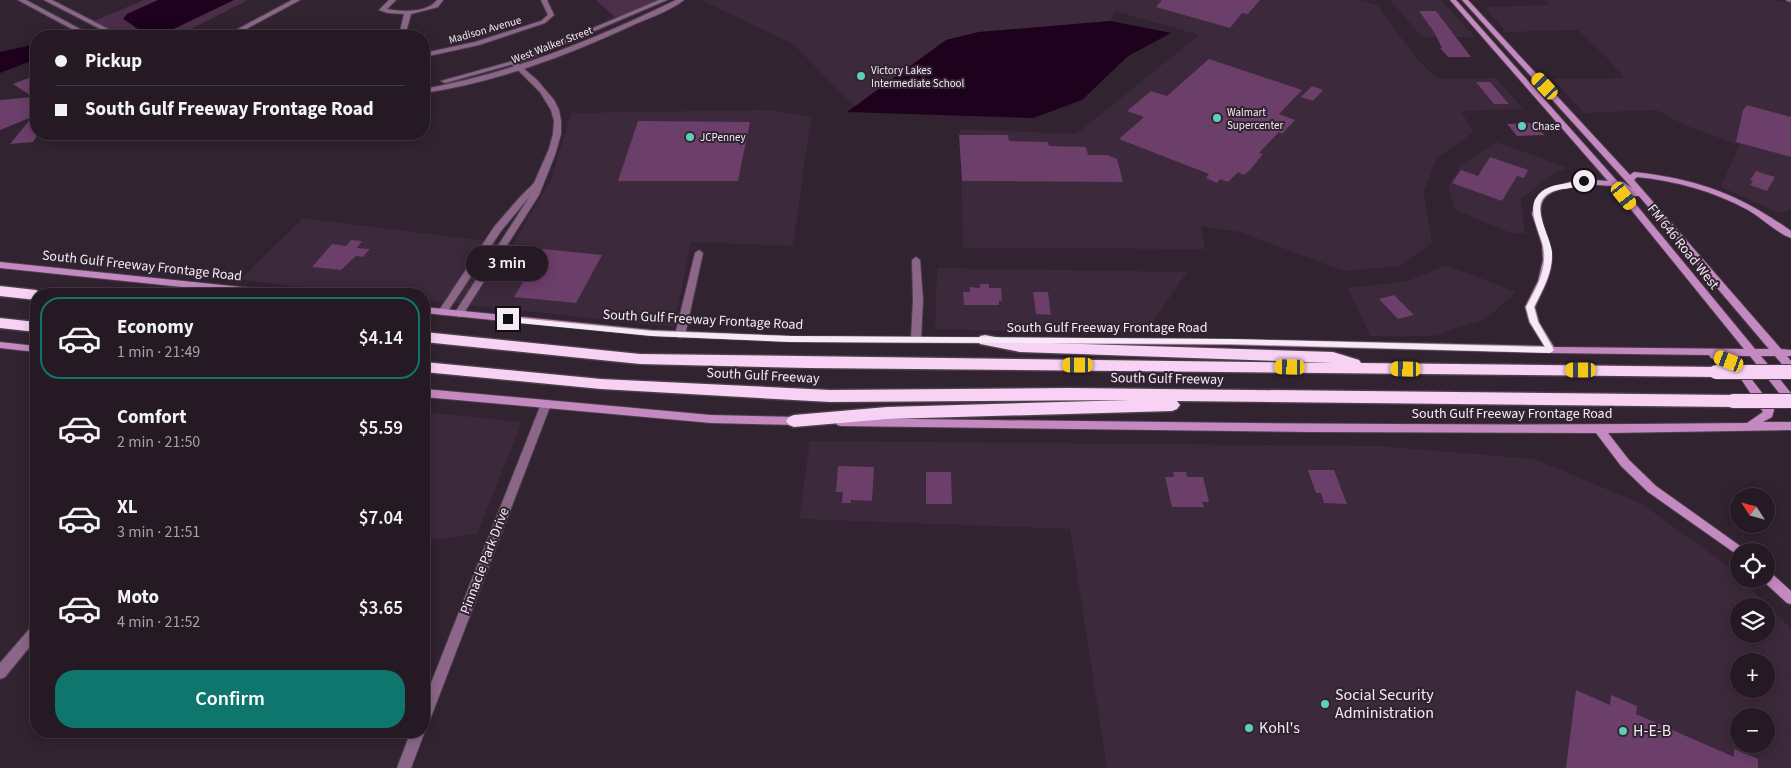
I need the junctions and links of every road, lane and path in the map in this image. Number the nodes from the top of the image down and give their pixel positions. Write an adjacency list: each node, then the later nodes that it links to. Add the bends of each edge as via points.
1 (22, 0): 15 (street)
2 (47, 0): 16 (street)
3 (297, 0): 17 (street)
4 (392, 0): 12 (street)
5 (544, 0): 19 (street, Madison Avenue, via 550,18 506,36)
6 (664, 0): 20 (street, West Walker Street)
7 (681, 0): 21 (street, West Walker Street)
8 (1453, 0): 24 (main road, FM 646 Road West)
9 (1465, 0): 25 (main road, FM 646 Road West)
10 (438, 3): 11 (street); 13 (street)
11 (446, 9)
12 (382, 10): 13 (street); 14 (street)
13 (408, 12): 18 (street)
14 (373, 13)
15 (79, 30)
16 (108, 30)
17 (240, 30)
18 (404, 30)
19 (430, 54)
20 (514, 63): 21 (street); 22 (street, West Walker Street)
21 (521, 69): 23 (street, West Walker Street, via 465,85); 27 (street, via 546,92 559,122 553,149)
22 (430, 83)
23 (430, 90)
24 (1591, 157): 25 (main road, via 1615,173); 26 (main road, FM 646 Road West)
25 (1630, 178): 28 (main road, FM 646 Road West); 29 (main road, via 1642,182 1660,178 1728,195 1758,210)
26 (1612, 183): 28 (main road, via 1633,190); 47 (main road, via 1608,186 1580,183 1557,186 1542,195 1537,203 1538,220 1548,252 1546,275 1530,307 1534,322); 49 (main road, FM 646 Road West)
27 (537, 185): 37 (street, via 497,232); 38 (street, via 535,195)
28 (1655, 209): 50 (main road, FM 646 Road West)
29 (1791, 235)
30 (700, 253): 41 (street)
31 (916, 260): 43 (street)
32 (0, 265): 33 (main road, South Gulf Freeway Frontage Road)
33 (223, 288)
34 (0, 291): 35 (highway)
35 (30, 294)
36 (430, 311): 37 (main road, South Gulf Freeway Frontage Road)
37 (443, 312): 38 (main road, South Gulf Freeway Frontage Road)
38 (459, 314): 41 (main road, South Gulf Freeway Frontage Road)
39 (0, 322): 40 (highway)
40 (30, 326)
41 (680, 335): 43 (main road, South Gulf Freeway Frontage Road)
42 (430, 337): 53 (highway, South Gulf Freeway, via 640,359 809,364)
43 (916, 340): 44 (main road, South Gulf Freeway Frontage Road)
44 (985, 340): 47 (main road, South Gulf Freeway Frontage Road); 53 (highway, via 1020,347 1333,356)
45 (0, 344): 46 (main road)
46 (30, 348)
47 (1550, 350): 48 (main road, South Gulf Freeway Frontage Road)
48 (1707, 353): 49 (main road, South Gulf Freeway Frontage Road); 61 (main road, via 1736,365 1768,410 1768,414)
49 (1752, 353): 50 (main road, South Gulf Freeway Frontage Road); 58 (main road, FM 646 Road West)
50 (1778, 353): 51 (main road, South Gulf Freeway Frontage Road); 54 (main road, FM 646 Road West)
51 (1791, 353)
52 (430, 368): 57 (highway, South Gulf Freeway, via 601,384 830,396 1069,394)
53 (1367, 368): 55 (highway, South Gulf Freeway, bridge)
54 (1791, 368)
55 (1791, 372)
56 (430, 394): 59 (main road, South Gulf Freeway Frontage Road)
57 (1354, 398): 58 (highway, South Gulf Freeway, bridge); 60 (highway, via 1252,404 887,413)
58 (1791, 400)
59 (546, 404): 60 (main road, South Gulf Freeway Frontage Road, via 711,419); 69 (street, Pinnacle Park Drive)
60 (794, 420): 63 (main road, South Gulf Freeway Frontage Road)
61 (1751, 426): 62 (main road, South Gulf Freeway Frontage Road); 63 (main road, South Gulf Freeway Frontage Road)
62 (1791, 426)
63 (1599, 429): 64 (main road, via 1625,464 1652,489)
64 (1730, 545)
65 (1775, 584): 66 (main road)
66 (1791, 599)
67 (30, 637): 68 (street)
68 (0, 673)
69 (430, 703)
70 (415, 738): 71 (street)
71 (404, 765)

